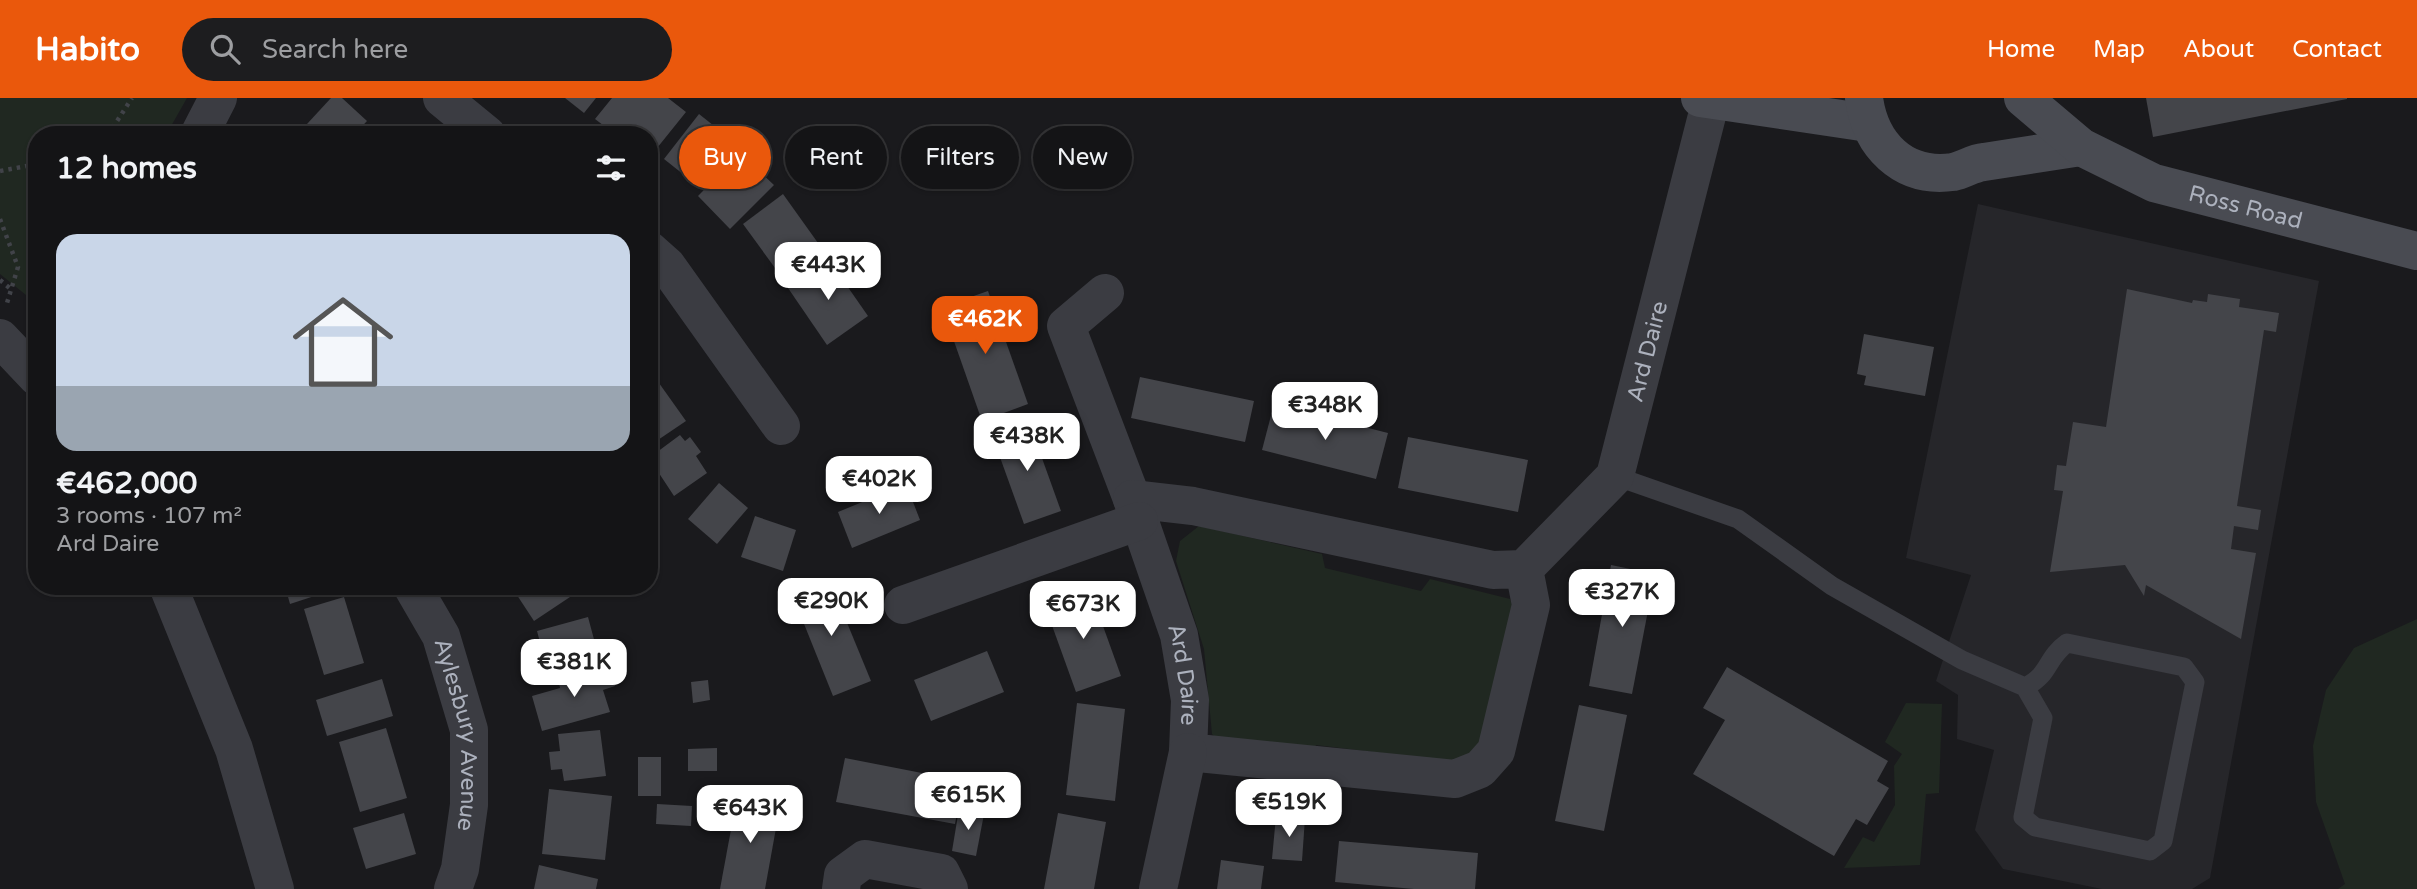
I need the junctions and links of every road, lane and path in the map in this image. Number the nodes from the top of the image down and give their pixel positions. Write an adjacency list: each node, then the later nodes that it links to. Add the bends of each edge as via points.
1 (132, 98): 9 (path)
2 (218, 98): 10 (street)
3 (442, 98): 11 (street)
4 (2016, 98): 13 (main road, via 2005,136)
5 (2023, 98): 12 (main road, Ross Road)
6 (1705, 99): 7 (main road); 24 (street, Ard Daire)
7 (1779, 103): 8 (main road)
8 (1866, 110): 13 (main road, via 1885,150 1902,163 1927,172 1954,172)
9 (113, 126)
10 (204, 126)
11 (476, 126)
12 (2081, 147): 13 (main road); 17 (main road, Ross Road, via 2154,183)
13 (1978, 162)
14 (28, 166): 15 (path)
15 (0, 171)
16 (0, 219): 20 (path, via 18,267)
17 (2417, 251)
18 (658, 258): 23 (street)
19 (0, 280): 20 (path)
20 (12, 290): 22 (path)
21 (1105, 293): 25 (street, Ard Daire, via 1066,326)
22 (20, 347)
23 (781, 426)
24 (1615, 476): 26 (street); 30 (lane, via 1738,519 1832,586 1962,660)
25 (1135, 510): 26 (street, via 1193,506 1493,570); 29 (street); 31 (street, Ard Daire, via 1179,635 1190,701)
26 (1524, 569): 31 (street, Ard Daire, via 1531,605 1496,751 1480,769 1455,779)
27 (172, 595): 32 (street, via 234,749)
28 (417, 595): 33 (street, Aylesbury Avenue, via 441,636 469,730 469,805)
29 (904, 605)
30 (2025, 687): 30 (lane, via 2043,718 2023,817 2035,827 2150,851 2163,841 2195,682 2184,667 2067,643 2053,654 2043,678)
31 (1188, 752): 36 (street, Ard Daire)
32 (275, 889)
33 (453, 889)
34 (841, 889): 35 (street, via 843,875 864,859 942,873)
35 (949, 889)
36 (1158, 889)

